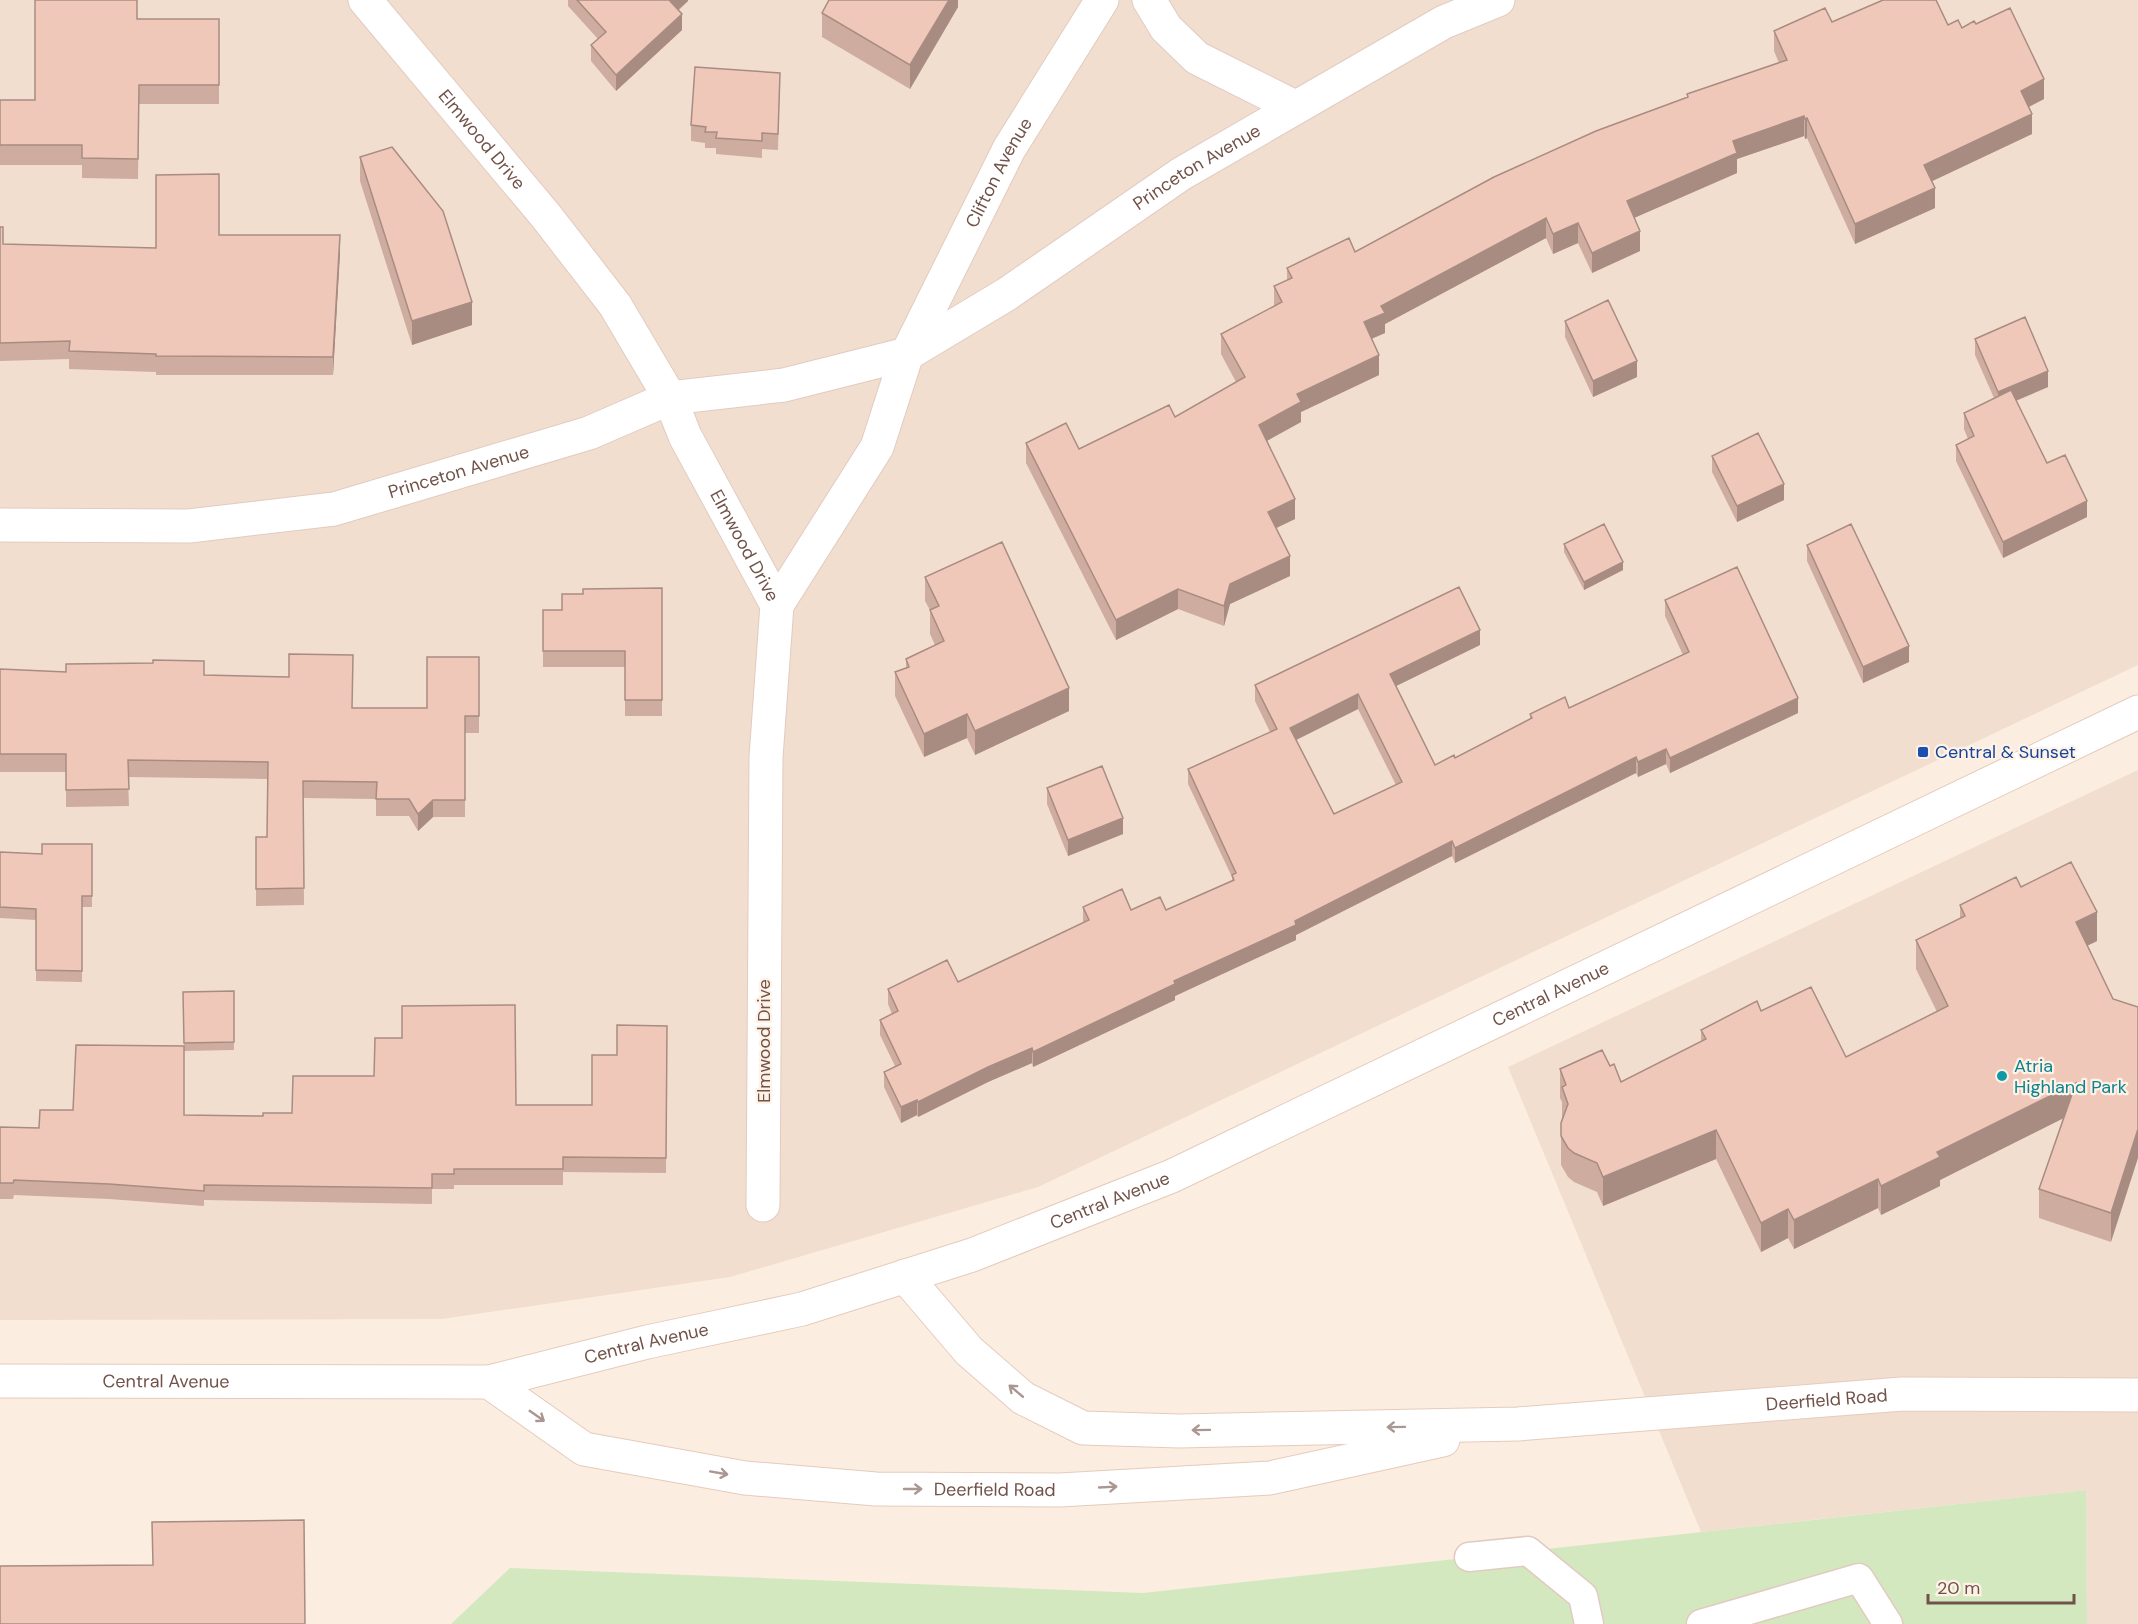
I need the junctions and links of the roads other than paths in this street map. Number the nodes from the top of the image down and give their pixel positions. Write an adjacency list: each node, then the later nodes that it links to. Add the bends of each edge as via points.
1 (365, 0): 7 (street, Elmwood Drive, via 608,296)
2 (1102, 0): 6 (street, Clifton Avenue, via 1010,150)
3 (1149, 0): 5 (street, via 1166,28 1197,57)
4 (1498, 0): 5 (street, Princeton Avenue, via 1444,22)
5 (1295, 107): 6 (street, Princeton Avenue, via 1181,174 1007,294)
6 (907, 354): 7 (street, Princeton Avenue, via 784,385); 9 (street, via 877,447)
7 (670, 398): 8 (street, Princeton Avenue, via 589,433 334,508 189,526); 9 (street, Elmwood Drive, via 685,436)
8 (0, 525)
9 (777, 604): 11 (street, Elmwood Drive, via 766,757)
10 (2138, 712): 12 (street, Central Avenue, via 1172,1176 972,1255)
11 (763, 1205)
12 (905, 1276): 14 (street, Central Avenue, via 802,1309 647,1342); 16 (street, Deerfield Road, one-way to 12, via 1179,1431 1083,1428 1023,1398 969,1351)
13 (0, 1381): 14 (street, Central Avenue)
14 (489, 1382): 16 (street, Deerfield Road, one-way to 16, via 584,1449 745,1478 876,1489 1060,1490 1270,1478)
15 (2138, 1395): 16 (street, Deerfield Road, via 1902,1394)
16 (1518, 1424)
17 (1468, 1557): 18 (lane, via 1528,1551 1582,1596)
18 (1588, 1624)
19 (1701, 1624): 20 (lane, via 1859,1578)
20 (1888, 1624)

